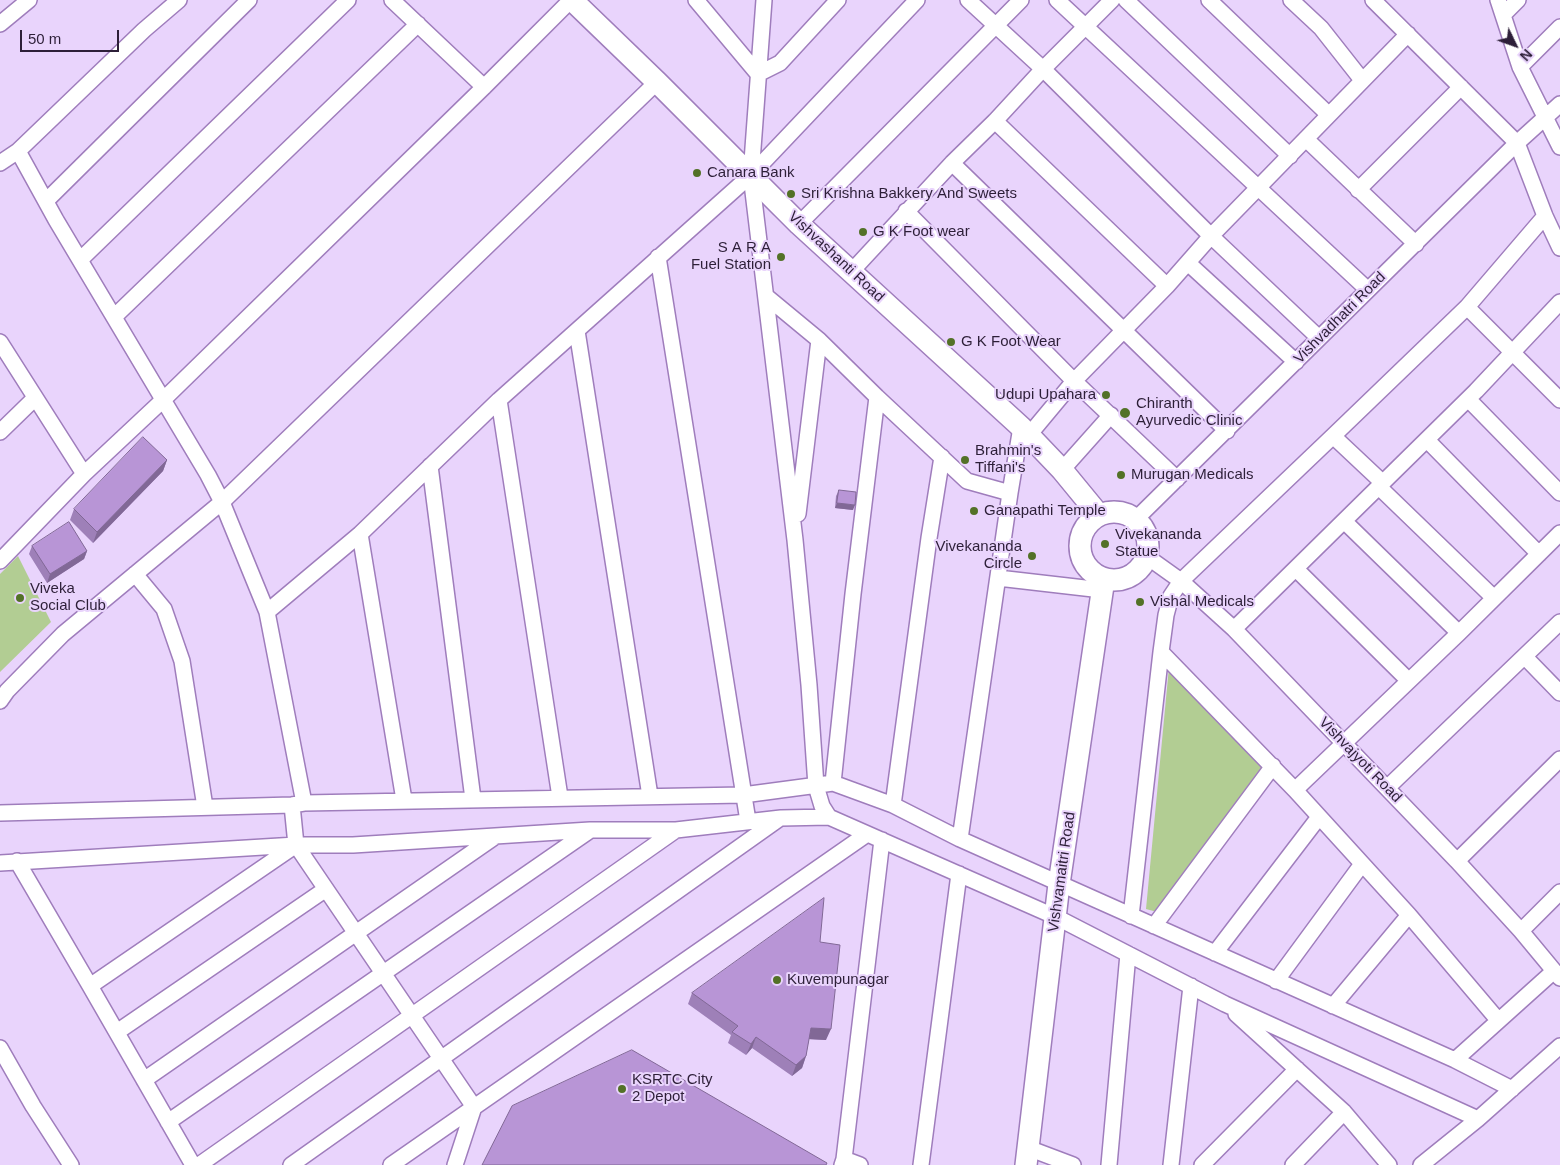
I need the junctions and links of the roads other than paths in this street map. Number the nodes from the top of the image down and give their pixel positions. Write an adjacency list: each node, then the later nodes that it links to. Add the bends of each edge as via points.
1 (29, 0): 22 (street)
2 (179, 0): 42 (street)
3 (249, 0): 49 (street)
4 (348, 0): 57 (street)
5 (392, 0): 23 (street)
6 (571, 0): 32 (street, Vishvashanti Road); 33 (street)
7 (764, 0): 30 (street)
8 (838, 0): 30 (street, via 780,63)
9 (916, 0): 46 (street)
10 (968, 0): 24 (street)
11 (1021, 0): 24 (street)
12 (1056, 0): 26 (street)
13 (1112, 0): 26 (street)
14 (1126, 0): 43 (street)
15 (1209, 0): 36 (street)
16 (1291, 0): 31 (street, via 1320,28)
17 (1373, 0): 27 (street)
18 (1498, 0): 21 (street)
19 (1518, 0): 21 (street)
20 (701, 2): 30 (street)
21 (1503, 15): 28 (street)
22 (0, 24)
23 (418, 24): 33 (street); 65 (street)
24 (995, 26): 29 (street); 52 (street)
25 (1560, 27): 28 (street)
26 (1086, 28): 29 (street); 47 (street)
27 (1408, 34): 31 (street); 34 (street)
28 (1520, 67): 37 (street)
29 (1043, 69): 38 (street); 53 (street)
30 (758, 74): 46 (street)
31 (1362, 80): 36 (street)
32 (657, 82): 46 (street, Vishvashanti Road); 94 (street)
33 (484, 87): 77 (street)
34 (1461, 87): 40 (street); 48 (street)
35 (1560, 104): 37 (street, Vishvadhatri Road)
36 (1329, 115): 39 (street)
37 (1546, 118): 40 (street, Vishvadhatri Road); 41 (street)
38 (995, 121): 45 (street); 60 (street)
39 (1306, 140): 43 (street); 48 (street)
40 (1517, 143): 51 (street); 54 (street, Vishvadhatri Road)
41 (1560, 147)
42 (18, 151): 44 (street); 49 (street)
43 (1290, 156): 47 (street)
44 (0, 163)
45 (952, 163): 50 (street); 66 (street)
46 (752, 175): 52 (street, Vishvashanti Road); 56 (street); 62 (street)
47 (1259, 189): 53 (street); 61 (street)
48 (1358, 190): 54 (street)
49 (46, 201): 57 (street)
50 (906, 211): 59 (street); 73 (street)
51 (1545, 216): 55 (street); 64 (street)
52 (799, 224): 59 (street, Vishvashanti Road)
53 (1211, 236): 58 (street); 68 (street)
54 (1416, 244): 61 (street, Vishvadhatri Road)
55 (1560, 248)
56 (658, 257): 67 (street); 126 (street)
57 (80, 260): 65 (street)
58 (1188, 263): 60 (street); 72 (street)
59 (851, 272): 81 (street, Vishvashanti Road)
60 (1167, 286): 66 (street)
61 (1368, 290): 68 (street, Vishvadhatri Road)
62 (767, 297): 69 (street); 100 (street)
63 (1560, 302): 71 (street)
64 (1467, 307): 71 (street); 84 (street)
65 (114, 317): 77 (street)
66 (1124, 329): 73 (street); 82 (street)
67 (577, 331): 78 (street); 127 (street)
68 (1319, 338): 72 (street, Vishvadhatri Road)
69 (819, 340): 74 (street); 100 (street)
70 (0, 342): 75 (street)
71 (1513, 353): 76 (street); 79 (street)
72 (1296, 362): 82 (street, Vishvadhatri Road)
73 (1074, 381): 80 (street); 81 (street)
74 (877, 397): 86 (street); 122 (street)
75 (35, 398): 83 (street); 89 (street)
76 (1468, 399): 85 (street); 92 (street)
77 (163, 400): 89 (street); 94 (street)
78 (499, 400): 87 (street); 128 (street)
79 (1560, 400)
80 (1112, 415): 88 (street); 90 (street)
81 (1025, 431): 88 (street, Vishvashanti Road); 93 (street)
82 (1227, 431): 90 (street, Vishvadhatri Road)
83 (0, 432)
84 (1333, 436): 91 (street); 107 (street)
85 (1427, 440): 91 (street); 101 (street)
86 (942, 457): 93 (street, via 967,481); 132 (street)
87 (430, 466): 99 (street); 129 (street)
88 (1062, 470): 95 (street, Vishvashanti Road)
89 (84, 474): 103 (street)
90 (1177, 479): 96 (street, Vishvadhatri Road)
91 (1381, 485): 97 (street); 109 (street)
92 (1560, 492)
93 (1010, 493): 106 (street)
94 (222, 502): 105 (street); 110 (street)
95 (1099, 515): 96 (street, via 1122,512); 108 (street, via 1083,530 1079,541 1083,563)
96 (1135, 520): 102 (street, via 1146,534)
97 (1344, 521): 104 (street); 113 (street)
98 (1560, 533): 101 (street)
99 (360, 534): 110 (street); 130 (street)
100 (795, 540): 123 (street)
101 (1540, 554): 109 (street)
102 (1146, 556): 107 (street, Vishvajyoti Road); 108 (street, via 1133,574)
103 (0, 562)
104 (1296, 568): 112 (street); 116 (street)
105 (135, 574): 118 (street, via 64,634); 133 (street, via 164,609 182,661)
106 (998, 578): 108 (street); 143 (street)
107 (1181, 581): 112 (street, Vishvajyoti Road); 114 (street, via 1171,596)
108 (1103, 584): 151 (street, Vishvamaitri Road)
109 (1494, 598): 113 (street)
110 (267, 612): 131 (street)
111 (1560, 622): 115 (street)
112 (1234, 629): 119 (street, Vishvajyoti Road)
113 (1459, 633): 116 (street)
114 (1161, 652): 121 (street); 155 (street)
115 (1525, 657): 117 (street); 124 (street)
116 (1408, 680): 119 (street)
117 (1560, 693)
118 (0, 701)
119 (1344, 742): 124 (street, Vishvajyoti Road); 125 (street)
120 (1560, 759): 147 (street)
121 (1273, 766): 125 (street); 157 (street)
122 (833, 784): 123 (street); 132 (street)
123 (816, 786): 126 (street); 136 (street)
124 (1387, 788): 147 (street, Vishvajyoti Road)
125 (1295, 790): 135 (street)
126 (743, 795): 127 (street); 138 (street)
127 (650, 796): 128 (street)
128 (560, 798): 129 (street)
129 (473, 799): 130 (street)
130 (404, 800): 131 (street)
131 (298, 804): 133 (street); 145 (street)
132 (893, 806): 143 (street)
133 (205, 807): 134 (street)
134 (0, 813)
135 (1319, 816): 149 (street); 160 (street)
136 (829, 817): 137 (street); 141 (street)
137 (780, 818): 138 (street); 174 (street)
138 (748, 821): 140 (street)
139 (590, 830): 140 (street); 142 (street); 162 (street)
140 (676, 830): 169 (street)
141 (867, 834): 144 (street); 179 (street)
142 (494, 837): 145 (street); 159 (street)
143 (960, 839): 151 (street)
144 (882, 840): 150 (street); 184 (street)
145 (296, 845): 146 (street); 152 (street); 165 (street)
146 (17, 861): 148 (street); 165 (street)
147 (1457, 861): 158 (street, Vishvajyoti Road)
148 (0, 862)
149 (1362, 864): 154 (street); 164 (street)
150 (958, 874): 156 (street); 192 (street)
151 (1059, 884): 155 (street); 156 (street, Vishvamaitri Road)
152 (326, 889): 159 (street); 171 (street)
153 (1560, 892): 158 (street)
154 (1409, 914): 168 (street); 170 (street)
155 (1131, 916): 157 (street)
156 (1056, 917): 161 (street); 183 (street, Vishvamaitri Road)
157 (1154, 926): 160 (street)
158 (1521, 931): 163 (street, Vishvajyoti Road)
159 (356, 933): 162 (street); 177 (street)
160 (1215, 953): 164 (street)
161 (1128, 954): 166 (street); 194 (street)
162 (383, 974): 169 (street); 182 (street)
163 (1557, 974): 170 (street)
164 (1276, 980): 168 (street)
165 (90, 986): 171 (street)
166 (1191, 986): 167 (street); 195 (street)
167 (1225, 1004): 176 (street); 181 (street)
168 (1333, 1006): 175 (street)
169 (412, 1015): 174 (street); 187 (street)
170 (1498, 1020): 175 (street)
171 (117, 1032): 177 (street)
172 (1560, 1046): 178 (street)
173 (0, 1048): 185 (street)
174 (442, 1059): 179 (street); 188 (street)
175 (1455, 1060): 178 (street)
176 (1297, 1069): 180 (street); 196 (street)
177 (144, 1080): 182 (street)
178 (1512, 1089): 181 (street)
179 (474, 1107): 189 (street); 190 (street)
180 (1344, 1112): 197 (street); 198 (street)
181 (1478, 1119): 199 (street)
182 (168, 1122): 186 (street)
183 (1027, 1157): 193 (street)
184 (843, 1162): 191 (street)
185 (66, 1163)
186 (192, 1165)
187 (199, 1165)
188 (291, 1165)
189 (391, 1165)
190 (455, 1165)
191 (860, 1165)
192 (921, 1165)
193 (1073, 1165)
194 (1109, 1165)
195 (1171, 1165)
196 (1202, 1165)
197 (1293, 1165)
198 (1389, 1165)
199 (1421, 1165)

